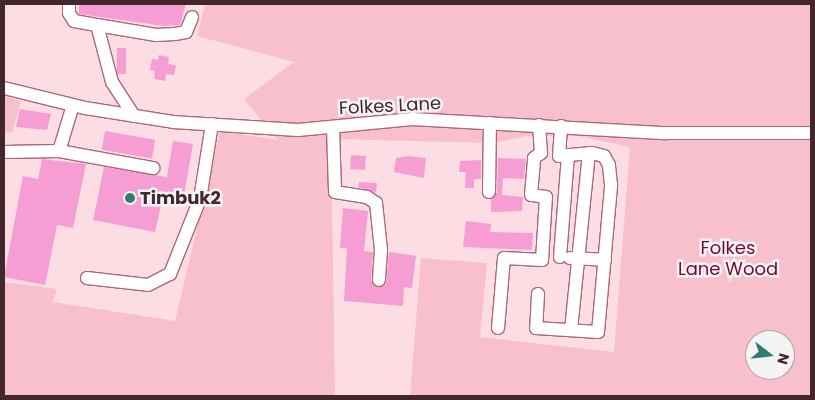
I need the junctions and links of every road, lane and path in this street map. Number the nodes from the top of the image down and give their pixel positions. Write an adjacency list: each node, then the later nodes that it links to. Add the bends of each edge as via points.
1 (69, 4): 3 (street, via 69,13 74,21)
2 (192, 17): 3 (street, via 186,32 176,34 156,35)
3 (97, 25): 6 (street, via 112,82)
4 (4, 88): 5 (street, Folkes Lane)
5 (73, 105): 6 (street, Folkes Lane); 13 (street)
6 (134, 116): 8 (street, Folkes Lane)
7 (490, 123): 9 (street, Folkes Lane); 11 (street, Folkes Lane, via 412,119); 18 (street)
8 (212, 124): 11 (street, Folkes Lane, via 298,130); 21 (street, via 200,199 170,274 148,286)
9 (539, 125): 10 (street, Folkes Lane); 24 (street, via 541,153 534,158 532,195 546,197 542,260 504,258)
10 (561, 126): 12 (street, Folkes Lane, via 666,133); 16 (street, via 559,156)
11 (333, 127): 22 (street, via 335,192 367,197 376,203 381,250)
12 (811, 133)
13 (60, 151): 14 (street); 17 (street)
14 (4, 152)
15 (589, 153): 16 (street); 19 (street); 20 (street, via 604,156 610,165)
16 (568, 154): 19 (street, via 558,256)
17 (153, 168)
18 (489, 192)
19 (578, 258): 20 (street); 25 (street)
20 (604, 260): 25 (street, via 598,332)
21 (87, 278)
22 (379, 280)
23 (538, 294): 25 (street, via 536,328)
24 (498, 328)
25 (571, 330)

